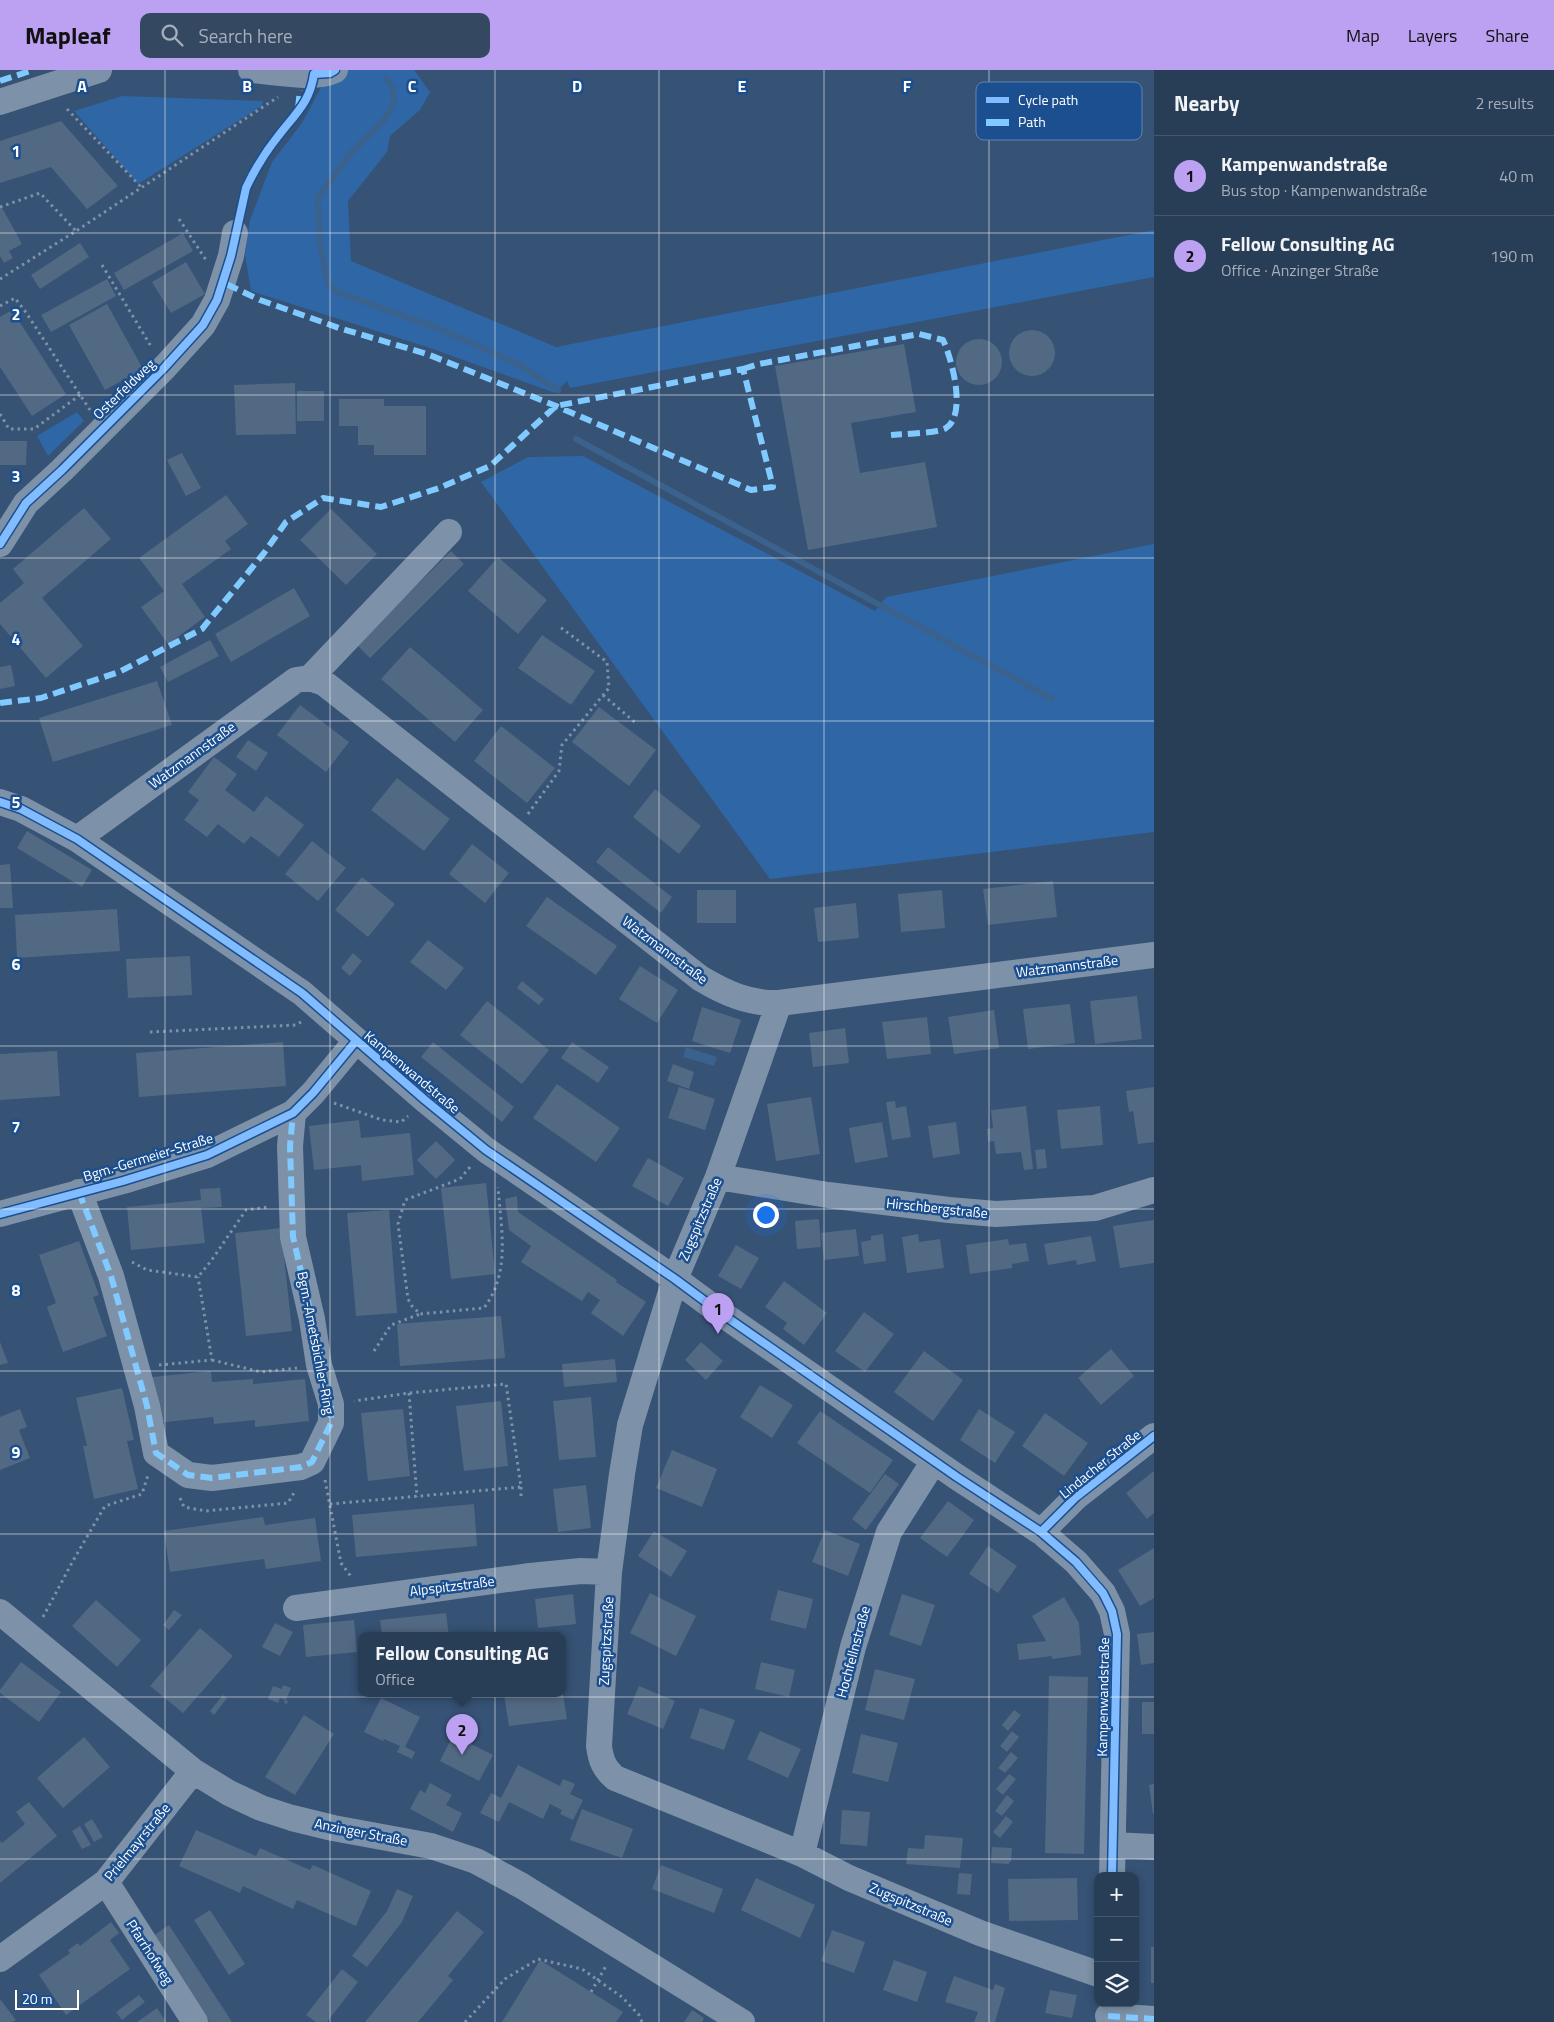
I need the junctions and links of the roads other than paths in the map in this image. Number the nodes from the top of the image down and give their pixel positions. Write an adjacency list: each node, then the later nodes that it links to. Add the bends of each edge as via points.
1 (99, 70): 4 (street)
2 (251, 70): 3 (street, via 314,74)
3 (335, 70)
4 (0, 102)
5 (235, 233): 7 (street, Osterfeldweg, via 217,300 202,325 164,368 26,503)
6 (449, 532): 8 (street, Watzmannstraße)
7 (0, 544)
8 (310, 678): 10 (street, Watzmannstraße, via 296,680); 12 (street, Watzmannstraße, via 324,683 700,978 723,992 744,999 764,1004)
9 (0, 802): 10 (street, Kampenwandstraße, via 21,809)
10 (77, 838): 13 (street, Kampenwandstraße, via 302,993)
11 (1154, 955): 12 (street, Watzmannstraße)
12 (779, 1003): 15 (street, Zugspitzstraße)
13 (356, 1041): 14 (street, Bgm.-Germeier-Straße); 19 (street, Kampenwandstraße, via 491,1154)
14 (293, 1113): 17 (street, Bgm.-Germeier-Straße, via 207,1155); 17 (street, Bgm.-Ametsbichler-Ring, via 290,1146 293,1237 319,1365 331,1404 331,1423 312,1462 301,1467 212,1478 188,1475 156,1452 147,1406 111,1276)
15 (718, 1177): 16 (street, Hirschbergstraße, via 828,1195 996,1214 1095,1208); 19 (street, Zugspitzstraße)
16 (1154, 1190)
17 (79, 1192): 18 (street, Bgm.-Germeier-Straße)
18 (0, 1214)
19 (675, 1279): 21 (street, Kampenwandstraße); 23 (street, Zugspitzstraße, via 630,1426)
20 (1154, 1436): 22 (street, Lindacher Straße, via 1076,1497)
21 (934, 1461): 22 (street, Kampenwandstraße); 29 (street, Hochfellnstraße, via 889,1532 853,1647)
22 (1041, 1532): 27 (street, Kampenwandstraße, via 1091,1577 1112,1611 1117,1634)
23 (609, 1572): 24 (street, Alpspitzstraße, via 530,1576); 29 (street, Zugspitzstraße, via 599,1746 605,1768 615,1778)
24 (296, 1608)
25 (0, 1612): 26 (street, Anzinger Straße)
26 (194, 1771): 31 (street, Prielmayrstraße); 35 (street, Anzinger Straße, via 261,1808 333,1828 431,1846 476,1861 616,1945)
27 (1113, 1844): 28 (street); 30 (street, Kampenwandstraße)
28 (1154, 1847)
29 (802, 1854): 33 (street, Zugspitzstraße, via 849,1878 980,1934)
30 (1112, 1872)
31 (106, 1882): 32 (street, Prielmayrstraße); 37 (street, Pfarrhofweg)
32 (0, 1959)
33 (1094, 1973)
34 (1108, 2014): 36 (street)
35 (726, 2018)
36 (1154, 2019)
37 (195, 2022)

